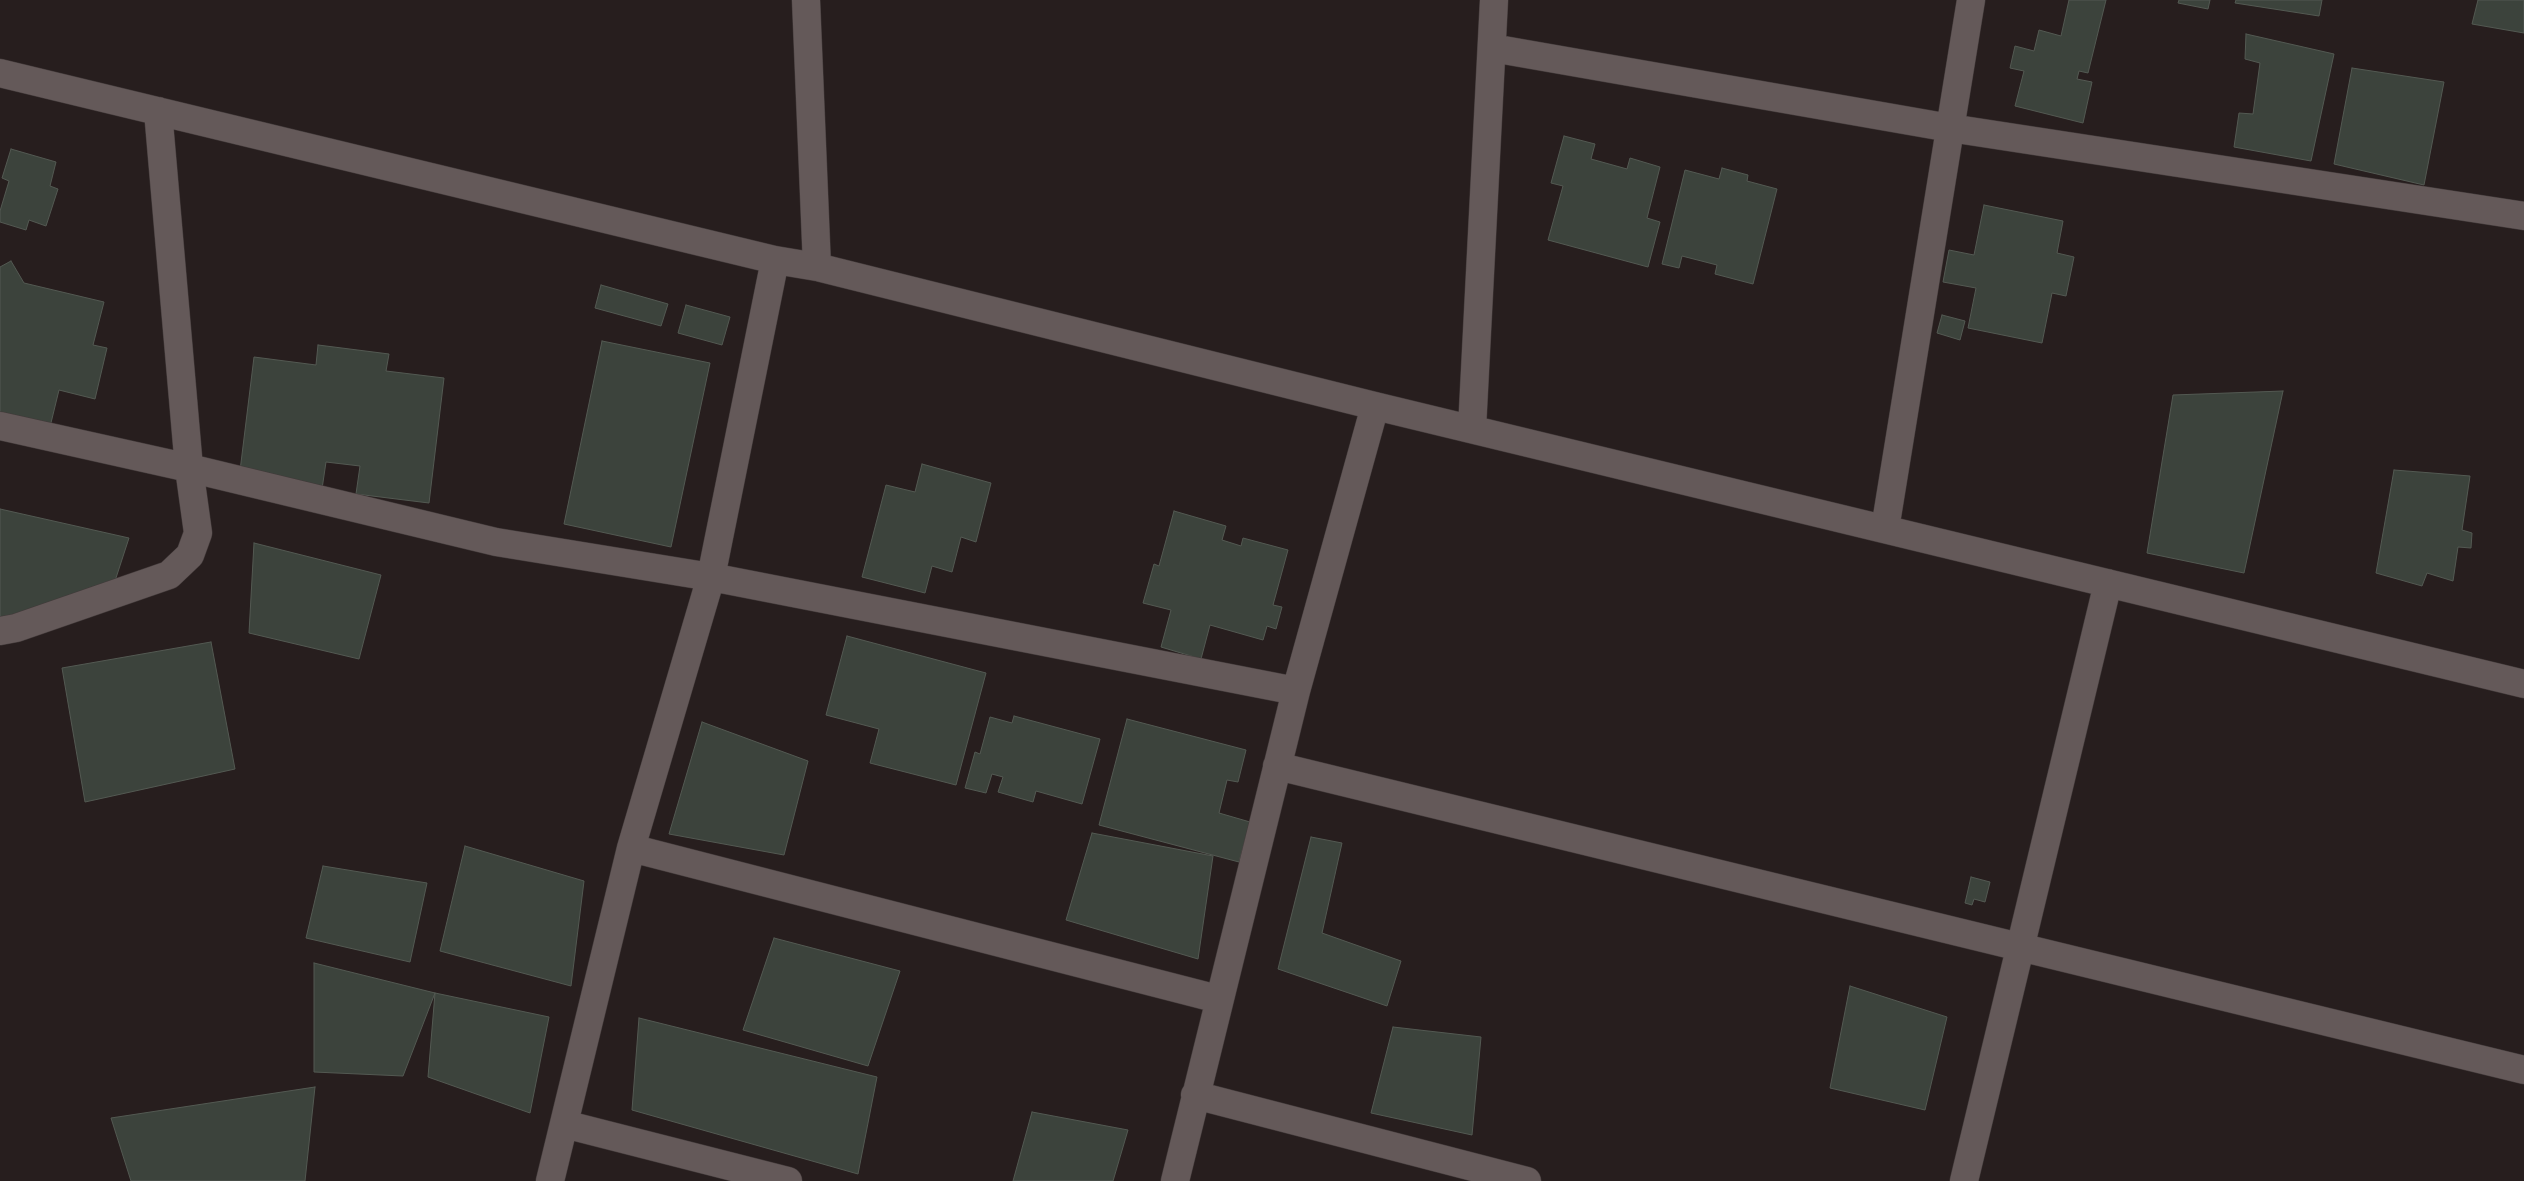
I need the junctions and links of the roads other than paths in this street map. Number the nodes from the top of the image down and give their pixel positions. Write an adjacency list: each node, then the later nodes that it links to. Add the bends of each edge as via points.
1 (806, 0): 10 (street)
2 (1494, 0): 4 (street)
3 (1971, 0): 7 (street)
4 (1492, 48): 7 (street); 13 (street)
5 (0, 73): 6 (street)
6 (158, 111): 9 (street); 14 (street)
7 (1950, 128): 8 (street); 15 (street)
8 (2524, 216)
9 (775, 260): 10 (street); 16 (street)
10 (817, 266): 11 (street)
11 (1375, 406): 13 (street); 20 (street)
12 (0, 426): 14 (street)
13 (1472, 429): 15 (street)
14 (189, 468): 16 (street, via 496,542); 18 (street, via 198,532 190,555 169,575)
15 (1885, 529): 17 (street)
16 (711, 577): 20 (street); 22 (street)
17 (2108, 583): 19 (street); 23 (street)
18 (0, 631)
19 (2524, 684)
20 (1296, 691): 21 (street)
21 (1277, 766): 23 (street); 24 (street)
22 (631, 848): 24 (street); 27 (street)
23 (2020, 948): 25 (street); 32 (street)
24 (1218, 999): 26 (street)
25 (2524, 1070)
26 (1195, 1095): 30 (street); 31 (street)
27 (564, 1124): 28 (street); 29 (street)
28 (550, 1181)
29 (788, 1181)
30 (1175, 1181)
31 (1527, 1181)
32 (1964, 1181)

